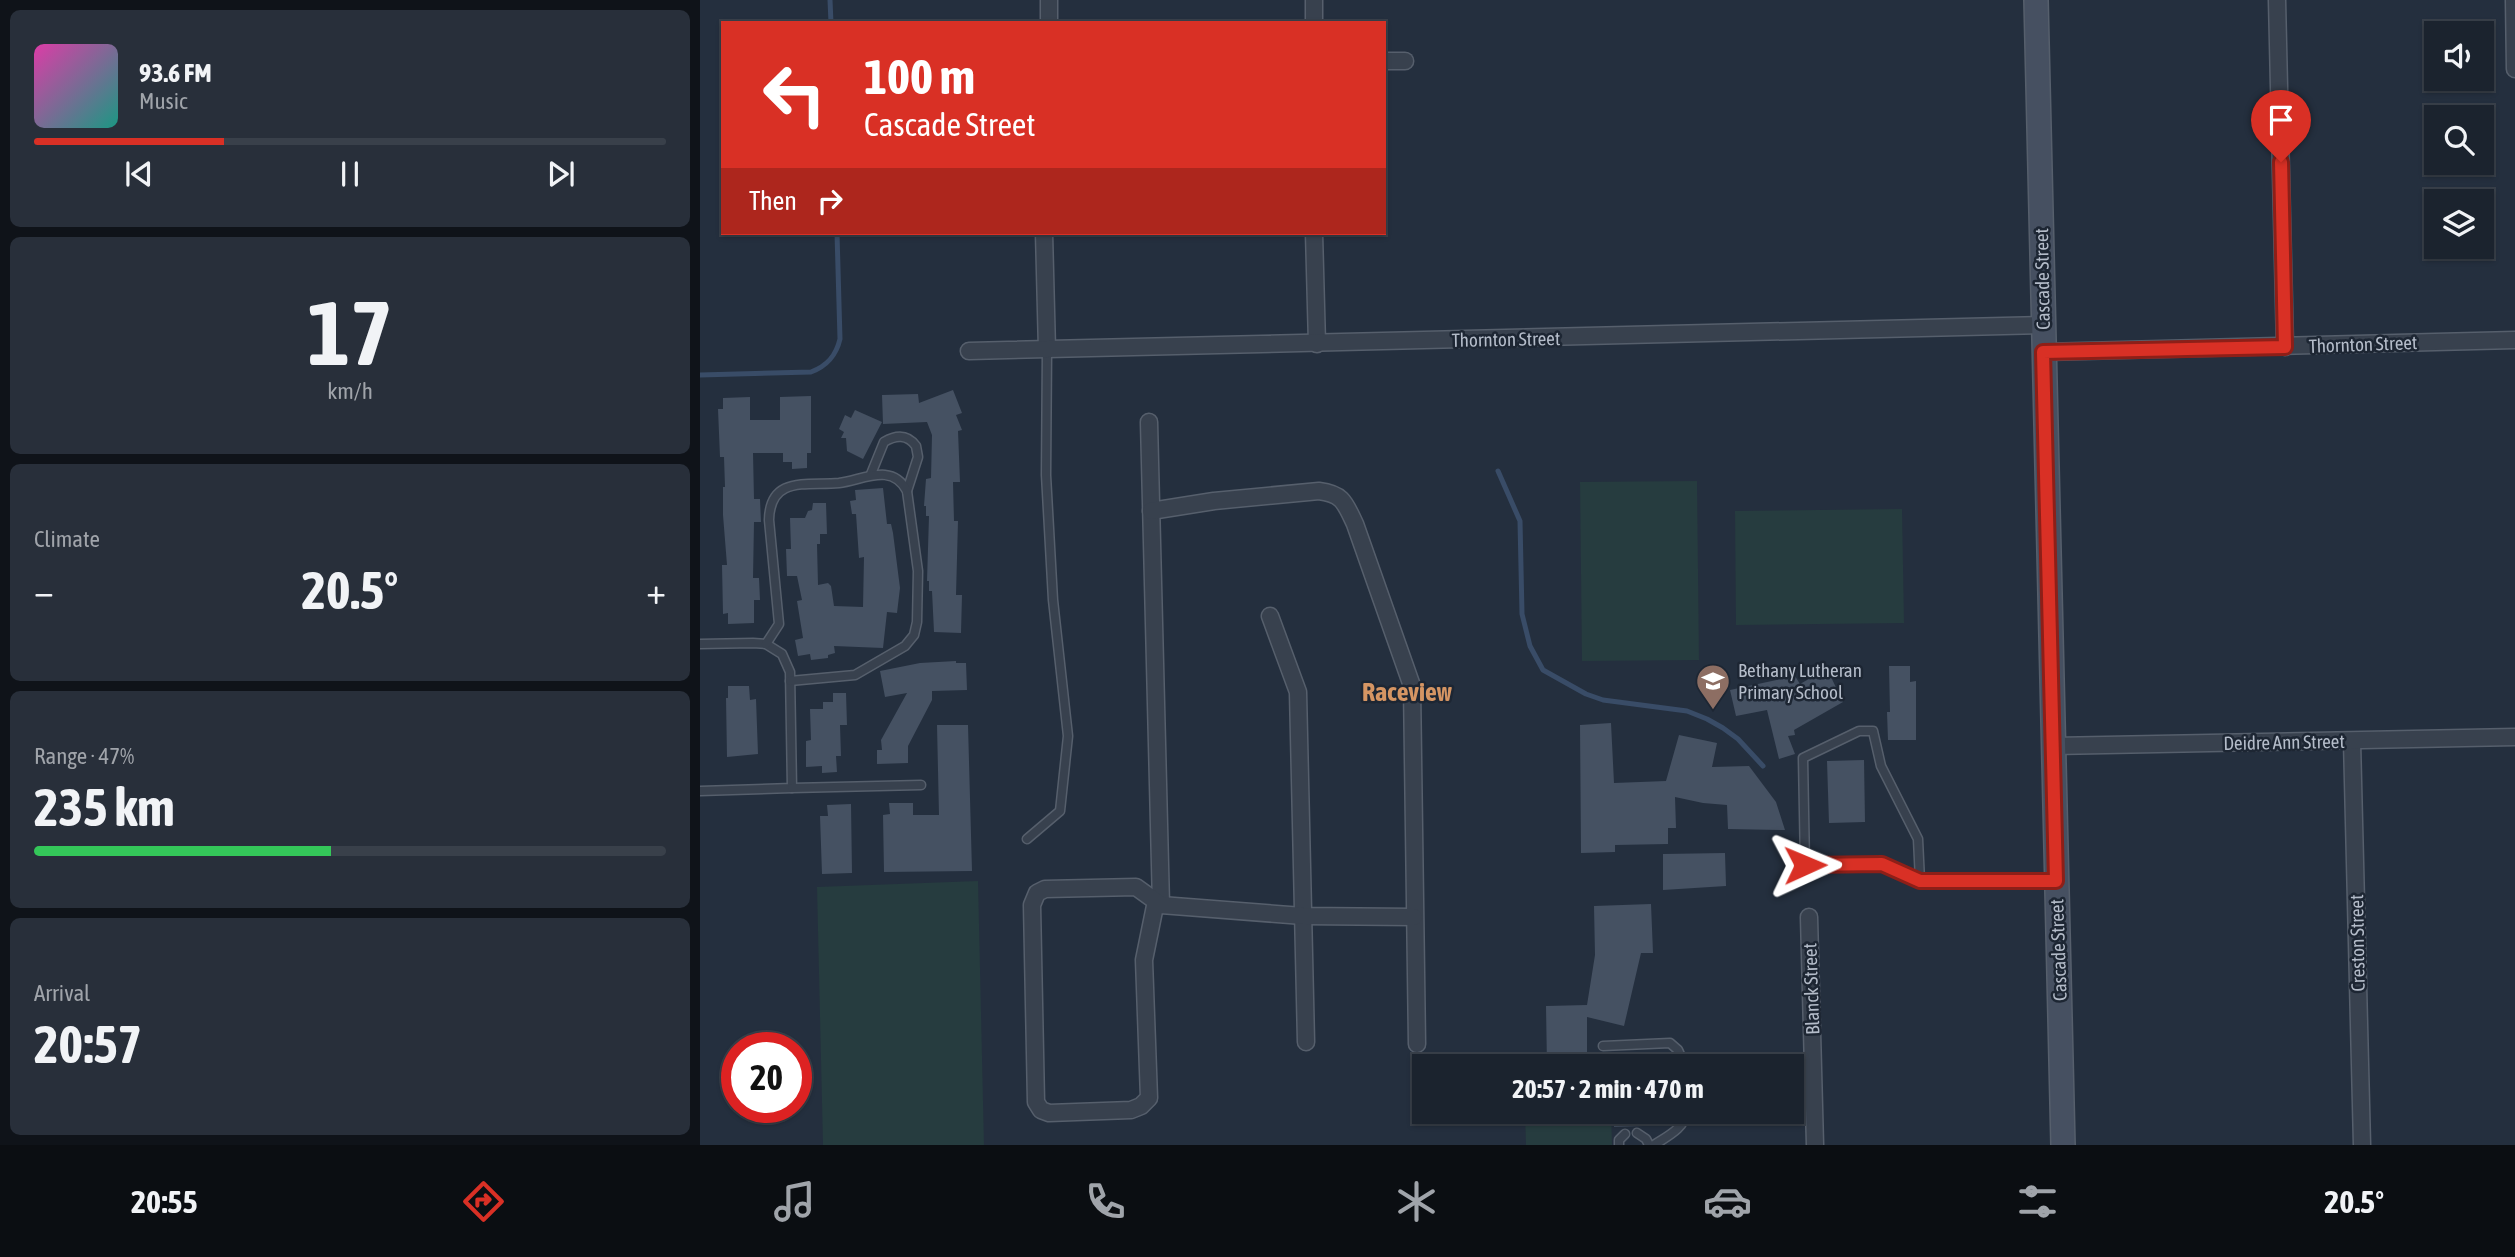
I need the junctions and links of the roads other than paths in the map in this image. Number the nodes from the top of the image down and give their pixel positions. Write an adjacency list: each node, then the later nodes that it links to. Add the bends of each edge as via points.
1 (1049, 0): 6 (street)
2 (1314, 0): 7 (street)
3 (2036, 0): 13 (main road, Cascade Street)
4 (2277, 0): 16 (street)
5 (2514, 0): 10 (street)
6 (1049, 21)
7 (1314, 21)
8 (1386, 61): 9 (street)
9 (1405, 61)
10 (2515, 69)
11 (1044, 235): 18 (street)
12 (1314, 235): 15 (street)
13 (2043, 325): 15 (street, Thornton Street); 19 (main road, Cascade Street)
14 (2515, 340): 16 (street, Thornton Street)
15 (1317, 344): 18 (street, Thornton Street)
16 (2285, 347): 19 (street, Thornton Street)
17 (968, 351): 18 (street, Thornton Street)
18 (1047, 351): 34 (lane, via 1046,475 1052,586 1068,736 1060,811)
19 (2043, 352): 30 (main road, Cascade Street)
20 (1149, 422): 23 (street)
21 (872, 474): 22 (lane, via 896,478); 22 (lane, via 884,442 897,436 907,438 916,446 918,457); 26 (lane, via 838,483 787,486 769,508 779,624)
22 (907, 491): 27 (lane, via 918,570 914,635 905,646 855,675)
23 (1151, 512): 37 (street); 39 (street, via 1319,491 1334,493 1344,501 1412,686)
24 (1270, 616): 38 (street, via 1298,692)
25 (700, 644): 26 (lane)
26 (766, 644): 27 (lane, via 782,654)
27 (790, 681): 32 (lane)
28 (2515, 737): 29 (street, Deidre Ann Street)
29 (2352, 741): 30 (street, Deidre Ann Street); 52 (street, Creston Street)
30 (2053, 746): 36 (main road, Cascade Street)
31 (921, 785): 32 (lane)
32 (792, 788): 33 (lane)
33 (700, 791)
34 (1027, 839)
35 (1920, 881): 35 (lane, via 1882,864 1805,865 1803,758 1860,731 1873,731 1881,766 1918,839); 36 (lane)
36 (2056, 881): 51 (main road, Cascade Street)
37 (1158, 903): 37 (street, via 1144,960 1149,1098 1131,1110 1041,1110 1037,1102 1031,905 1037,893 1045,889 1136,887); 38 (street)
38 (1303, 916): 39 (street); 41 (street)
39 (1414, 917): 42 (street)
40 (1809, 917): 50 (street, Blanck Street)
41 (1306, 1042)
42 (1417, 1044)
43 (1603, 1046): 44 (lane, via 1670,1043)
44 (1680, 1054)
45 (1682, 1124): 49 (lane)
46 (1637, 1133): 49 (lane)
47 (1625, 1134): 48 (lane)
48 (1619, 1145)
49 (1651, 1145)
50 (1815, 1145)
51 (2063, 1145)
52 (2361, 1145)

